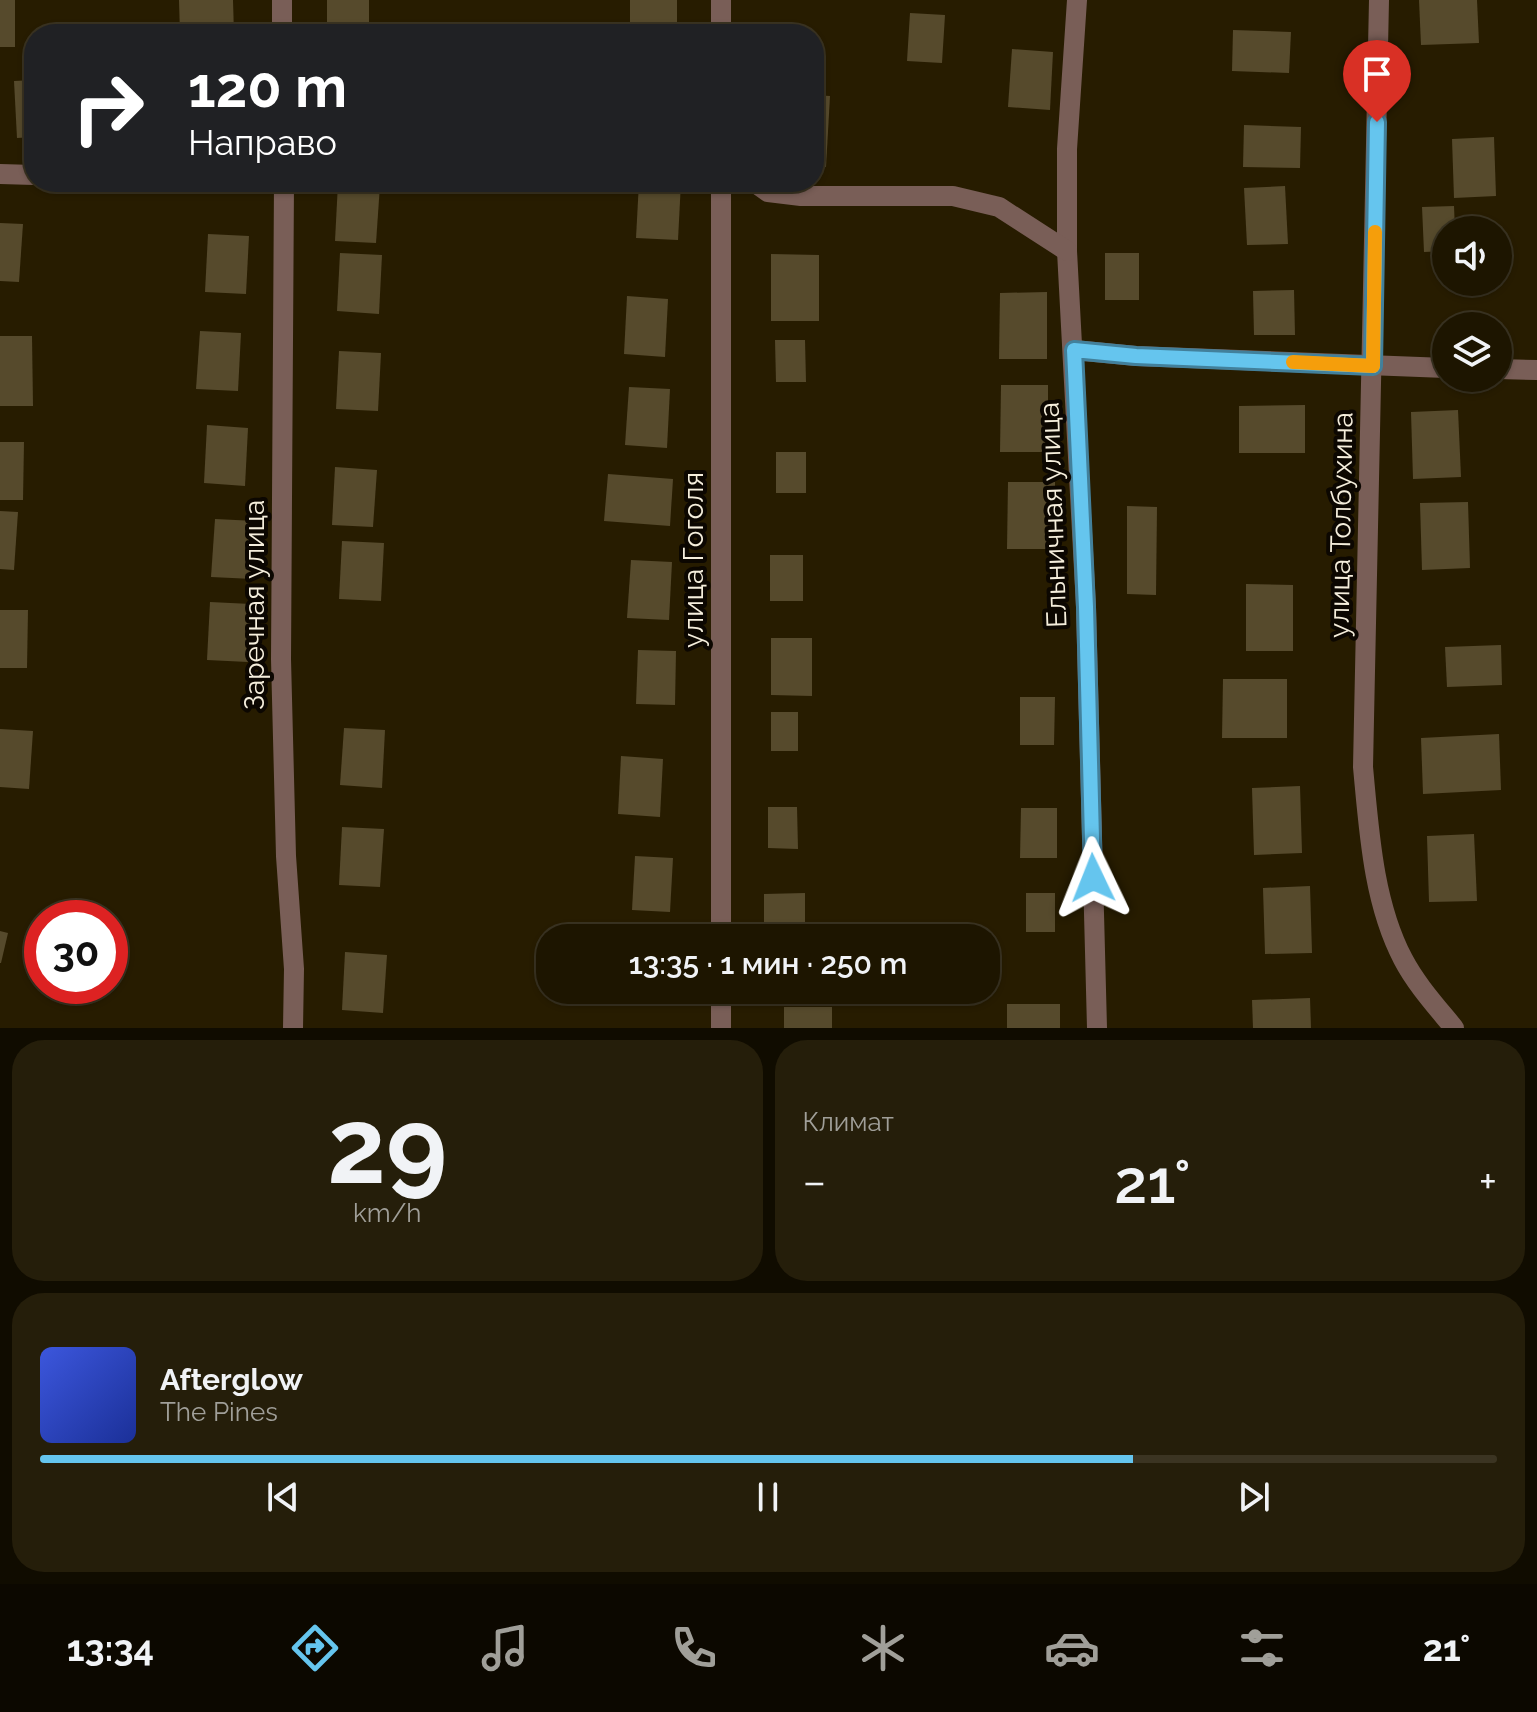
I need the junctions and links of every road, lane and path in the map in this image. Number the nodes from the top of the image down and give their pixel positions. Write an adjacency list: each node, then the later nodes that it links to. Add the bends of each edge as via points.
1 (282, 0): 5 (street)
2 (721, 0): 6 (street)
3 (1077, 0): 12 (street, Ельничная улица, via 1067,149)
4 (1379, 0): 14 (street, улица Толбухина)
5 (282, 24)
6 (721, 24)
7 (0, 174): 8 (street)
8 (24, 175)
9 (284, 192): 20 (street, Заречная улица, via 281,659)
10 (721, 192): 18 (street, улица Гоголя)
11 (768, 192): 12 (street, via 953,196 999,207)
12 (1067, 251): 13 (street, Ельничная улица)
13 (1074, 350): 14 (street); 22 (street, Ельничная улица)
14 (1373, 366): 15 (street); 23 (street, улица Толбухина, via 1366,800 1390,931 1416,981)
15 (1432, 368)
16 (1512, 369): 17 (street)
17 (1537, 370)
18 (721, 924)
19 (721, 1004): 21 (street)
20 (293, 1028)
21 (721, 1028)
22 (1097, 1028)
23 (1454, 1028)

